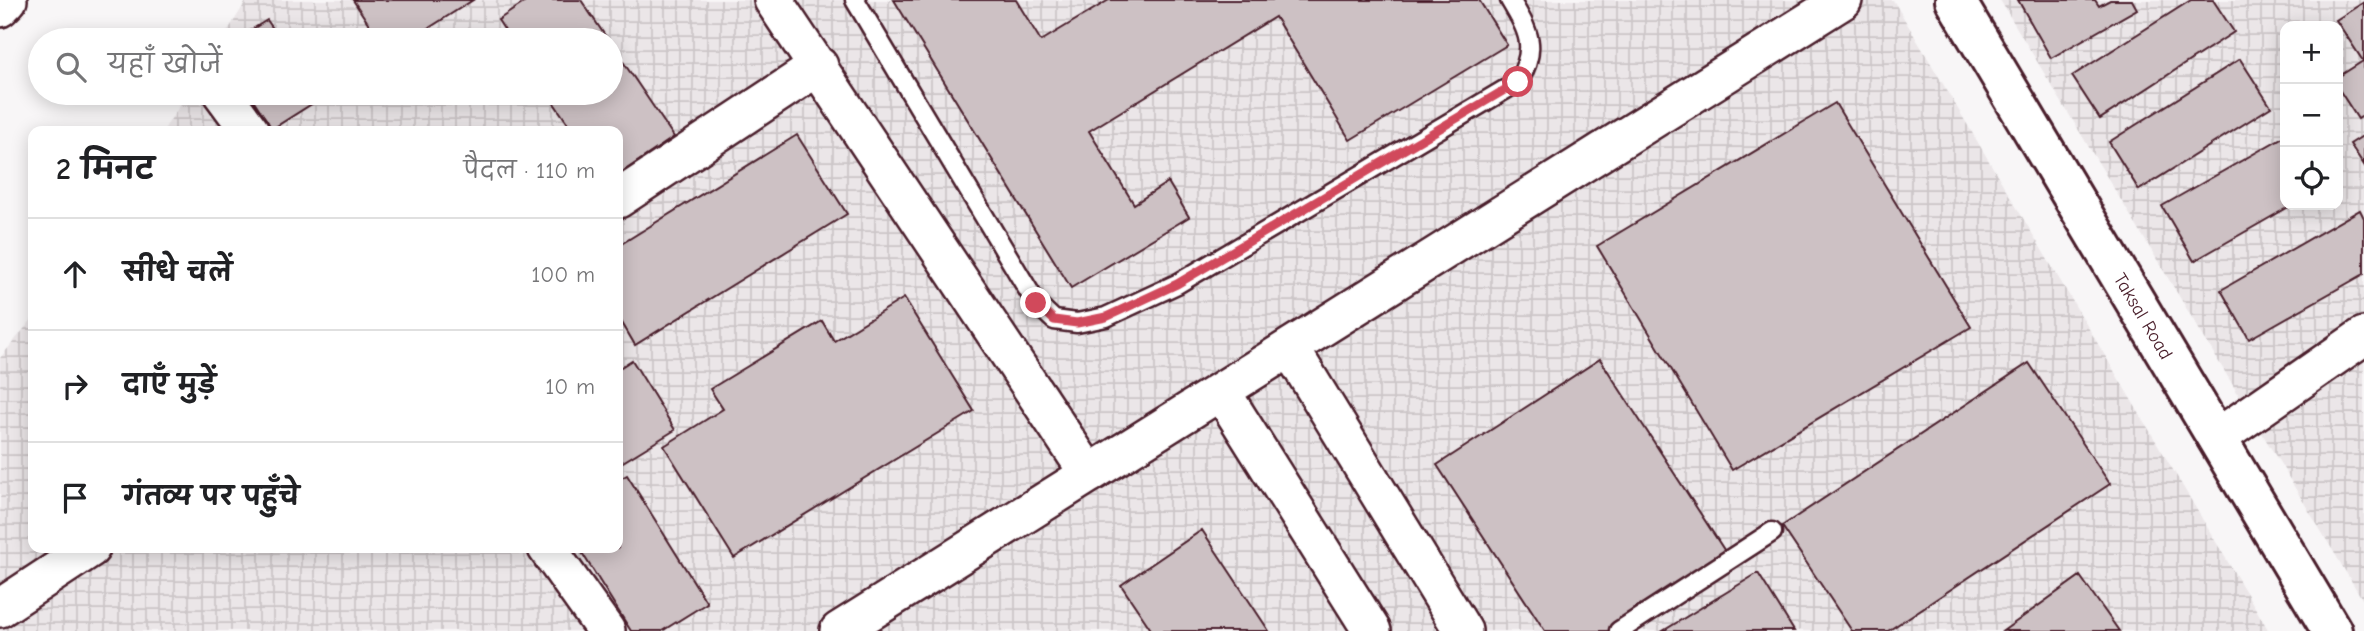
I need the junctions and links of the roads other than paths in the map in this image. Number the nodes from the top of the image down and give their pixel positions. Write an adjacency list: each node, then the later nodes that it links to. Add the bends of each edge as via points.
1 (8, 0): 7 (street)
2 (774, 0): 8 (street)
3 (855, 0): 4 (lane, via 1036,303 1054,320 1077,323 1106,317 1177,284 1518,82 1530,63 1530,42)
4 (1510, 0)
5 (1843, 0): 13 (street)
6 (1955, 0): 15 (street, Taksal Road)
7 (0, 8)
8 (819, 66): 11 (street); 16 (street)
9 (231, 105): 10 (street)
10 (246, 126)
11 (623, 196)
12 (2364, 336): 15 (street)
13 (1290, 348): 14 (street); 26 (street)
14 (1221, 391): 16 (street); 25 (street)
15 (2217, 439): 28 (street, Taksal Road)
16 (1089, 474): 24 (street)
17 (1772, 532): 27 (lane)
18 (83, 553): 20 (street)
19 (551, 553): 23 (street)
20 (0, 608)
21 (0, 618): 22 (street)
22 (8, 631)
23 (606, 631)
24 (839, 631)
25 (1372, 631)
26 (1463, 631)
27 (1619, 631)
28 (2332, 631)

